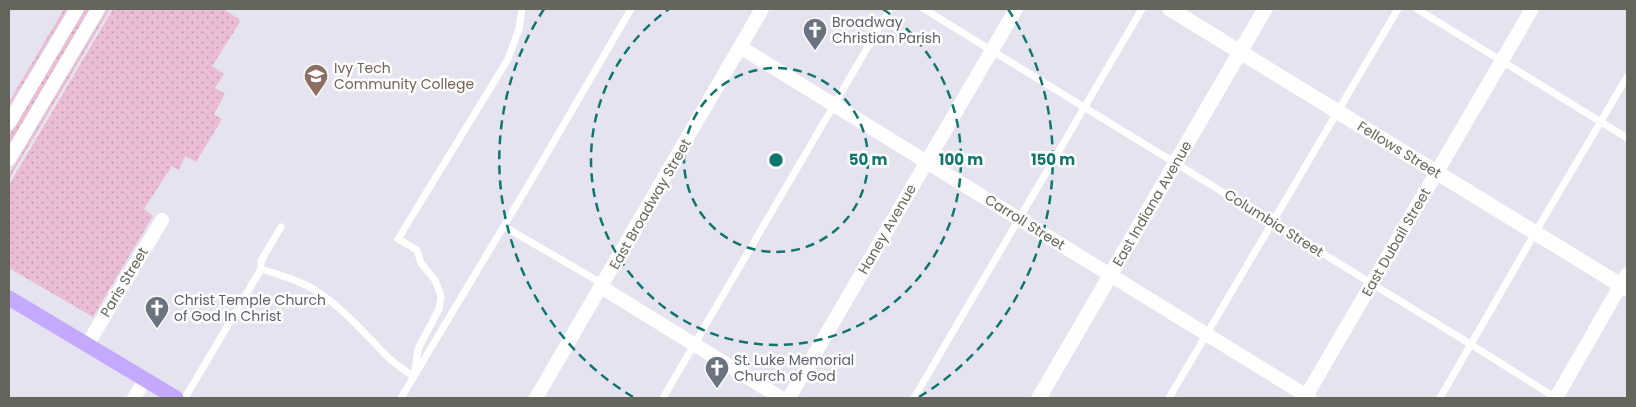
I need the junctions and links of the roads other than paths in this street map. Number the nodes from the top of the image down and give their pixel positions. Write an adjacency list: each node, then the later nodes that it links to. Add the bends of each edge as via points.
1 (77, 9): 24 (street)
2 (98, 9): 26 (street)
3 (522, 9): 46 (lane, via 519,29 508,59 398,239 417,250 421,264 435,280 441,296 439,309 418,349)
4 (630, 9): 33 (lane)
5 (762, 9): 15 (street, East Broadway Street)
6 (890, 9): 20 (lane)
7 (924, 9): 16 (lane, Columbia Street)
8 (1016, 9): 16 (street, Haney Avenue)
9 (1142, 9): 21 (lane)
10 (1170, 9): 17 (street, Fellows Street)
11 (1265, 9): 17 (street, East Indiana Avenue)
12 (1398, 9): 22 (lane)
13 (1417, 9): 18 (lane)
14 (1532, 9): 18 (street, East Dubail Street)
15 (740, 47): 20 (street, Carroll Street); 40 (street, East Broadway Street)
16 (992, 50): 21 (lane, Columbia Street); 27 (street, Haney Avenue)
17 (1240, 51): 22 (street, Fellows Street); 28 (street, East Indiana Avenue)
18 (1502, 61): 23 (lane); 29 (street, East Dubail Street)
19 (1627, 77): 23 (lane)
20 (834, 105): 27 (street, Carroll Street); 44 (lane)
21 (1085, 108): 28 (lane, Columbia Street); 30 (lane)
22 (1337, 111): 29 (street, Fellows Street); 32 (lane)
23 (1601, 121): 25 (lane); 35 (lane)
24 (9, 123)
25 (1627, 138)
26 (9, 159)
27 (927, 162): 30 (street, Carroll Street); 55 (street, Haney Avenue)
28 (1175, 163): 32 (lane, Columbia Street); 37 (street, East Indiana Avenue)
29 (1436, 173): 35 (street, Fellows Street); 39 (street, East Dubail Street)
30 (1019, 219): 37 (street, Carroll Street); 56 (lane)
31 (162, 220): 43 (street, Paris Street)
32 (1272, 222): 39 (lane, Columbia Street); 42 (lane)
33 (505, 226): 40 (lane); 46 (lane)
34 (281, 227): 36 (lane, via 261,261)
35 (1535, 233): 38 (street, Fellows Street); 45 (lane)
36 (262, 269): 46 (lane, via 314,289); 50 (lane)
37 (1111, 275): 42 (street, Carroll Street); 57 (street, East Indiana Avenue)
38 (1625, 283): 61 (street)
39 (1372, 284): 45 (lane, Columbia Street); 59 (street, East Dubail Street)
40 (602, 286): 44 (street); 52 (street, East Broadway Street)
41 (9, 298): 43 (main road)
42 (1208, 334): 58 (lane); 59 (street, Carroll Street)
43 (87, 345): 47 (main road)
44 (694, 345): 53 (lane); 54 (street)
45 (1472, 345): 60 (lane); 61 (lane, Columbia Street)
46 (414, 377): 51 (lane)
47 (145, 380): 48 (street); 49 (main road)
48 (134, 398)
49 (176, 398)
50 (185, 398)
51 (401, 398)
52 (536, 398)
53 (663, 398)
54 (781, 398)
55 (789, 398)
56 (914, 398)
57 (1039, 398)
58 (1170, 398)
59 (1308, 398)
60 (1440, 398)
61 (1556, 398)

